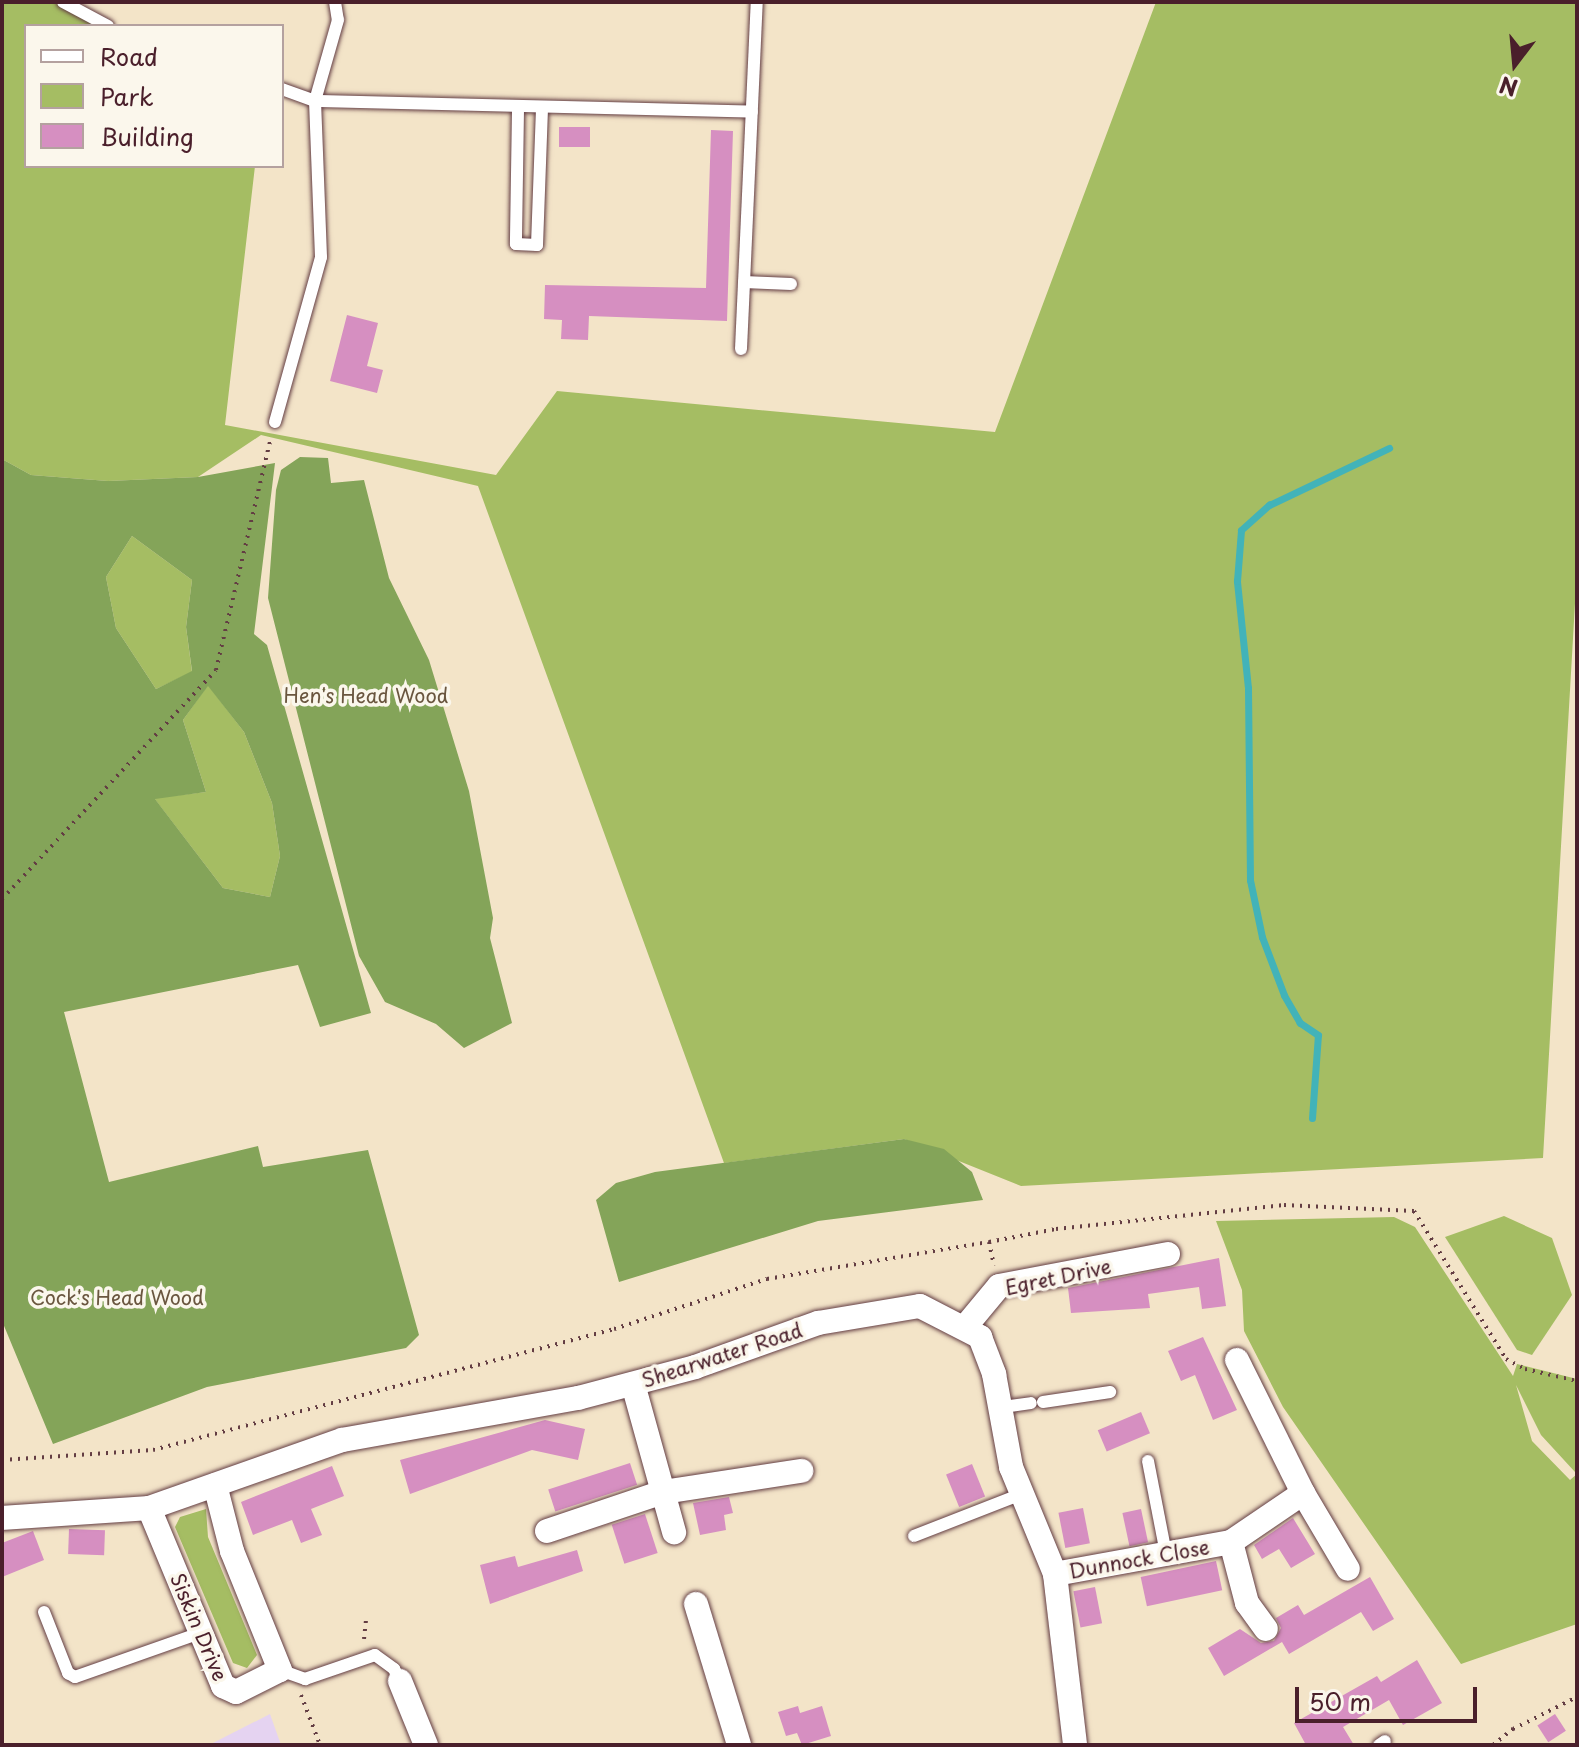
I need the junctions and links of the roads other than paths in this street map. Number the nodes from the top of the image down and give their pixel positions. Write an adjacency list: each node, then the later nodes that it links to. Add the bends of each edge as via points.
1 (63, 2): 4 (lane)
2 (335, 2): 6 (lane, via 338,20)
3 (757, 2): 9 (lane)
4 (104, 24)
5 (284, 90): 6 (lane)
6 (315, 101): 7 (lane); 13 (lane, via 321,257)
7 (518, 110): 8 (lane); 8 (lane, via 516,244 537,245)
8 (542, 110): 9 (lane)
9 (752, 112): 10 (lane)
10 (744, 282): 11 (lane); 12 (lane)
11 (791, 284)
12 (741, 349)
13 (275, 422)
14 (1168, 1254): 15 (street, Egret Drive, via 999,1286)
15 (965, 1327): 17 (street, Shearwater Road, via 920,1306 873,1310); 19 (street, Shearwater Road, via 980,1337)
16 (1237, 1360): 24 (street)
17 (633, 1384): 22 (street, Shearwater Road, via 342,1440); 23 (street)
18 (1110, 1392): 19 (lane)
19 (1003, 1407): 25 (street, Shearwater Road, via 1011,1467)
20 (1148, 1461): 32 (lane)
21 (801, 1471): 23 (street)
22 (215, 1485): 26 (street, Shearwater Road); 39 (street, via 232,1551)
23 (663, 1492): 28 (street); 29 (street)
24 (1303, 1493): 31 (street, Dunnock Close); 33 (street)
25 (1022, 1494): 30 (lane); 34 (street, Shearwater Road)
26 (149, 1508): 27 (street, Shearwater Road); 38 (street, Siskin Drive)
27 (2, 1518)
28 (547, 1531)
29 (674, 1532)
30 (914, 1536)
31 (1231, 1542): 32 (street, Dunnock Close); 37 (street, via 1247,1603)
32 (1166, 1554): 34 (street, Dunnock Close)
33 (1348, 1569)
34 (1055, 1574): 43 (street, Shearwater Road)
35 (696, 1604): 42 (street)
36 (44, 1612): 38 (lane, via 68,1673 75,1677)
37 (1266, 1629)
38 (200, 1633): 39 (street, Siskin Drive, via 226,1692)
39 (280, 1670): 40 (lane, via 305,1679 375,1655)
40 (400, 1681): 41 (street)
41 (426, 1745)
42 (739, 1745)
43 (1075, 1745)

